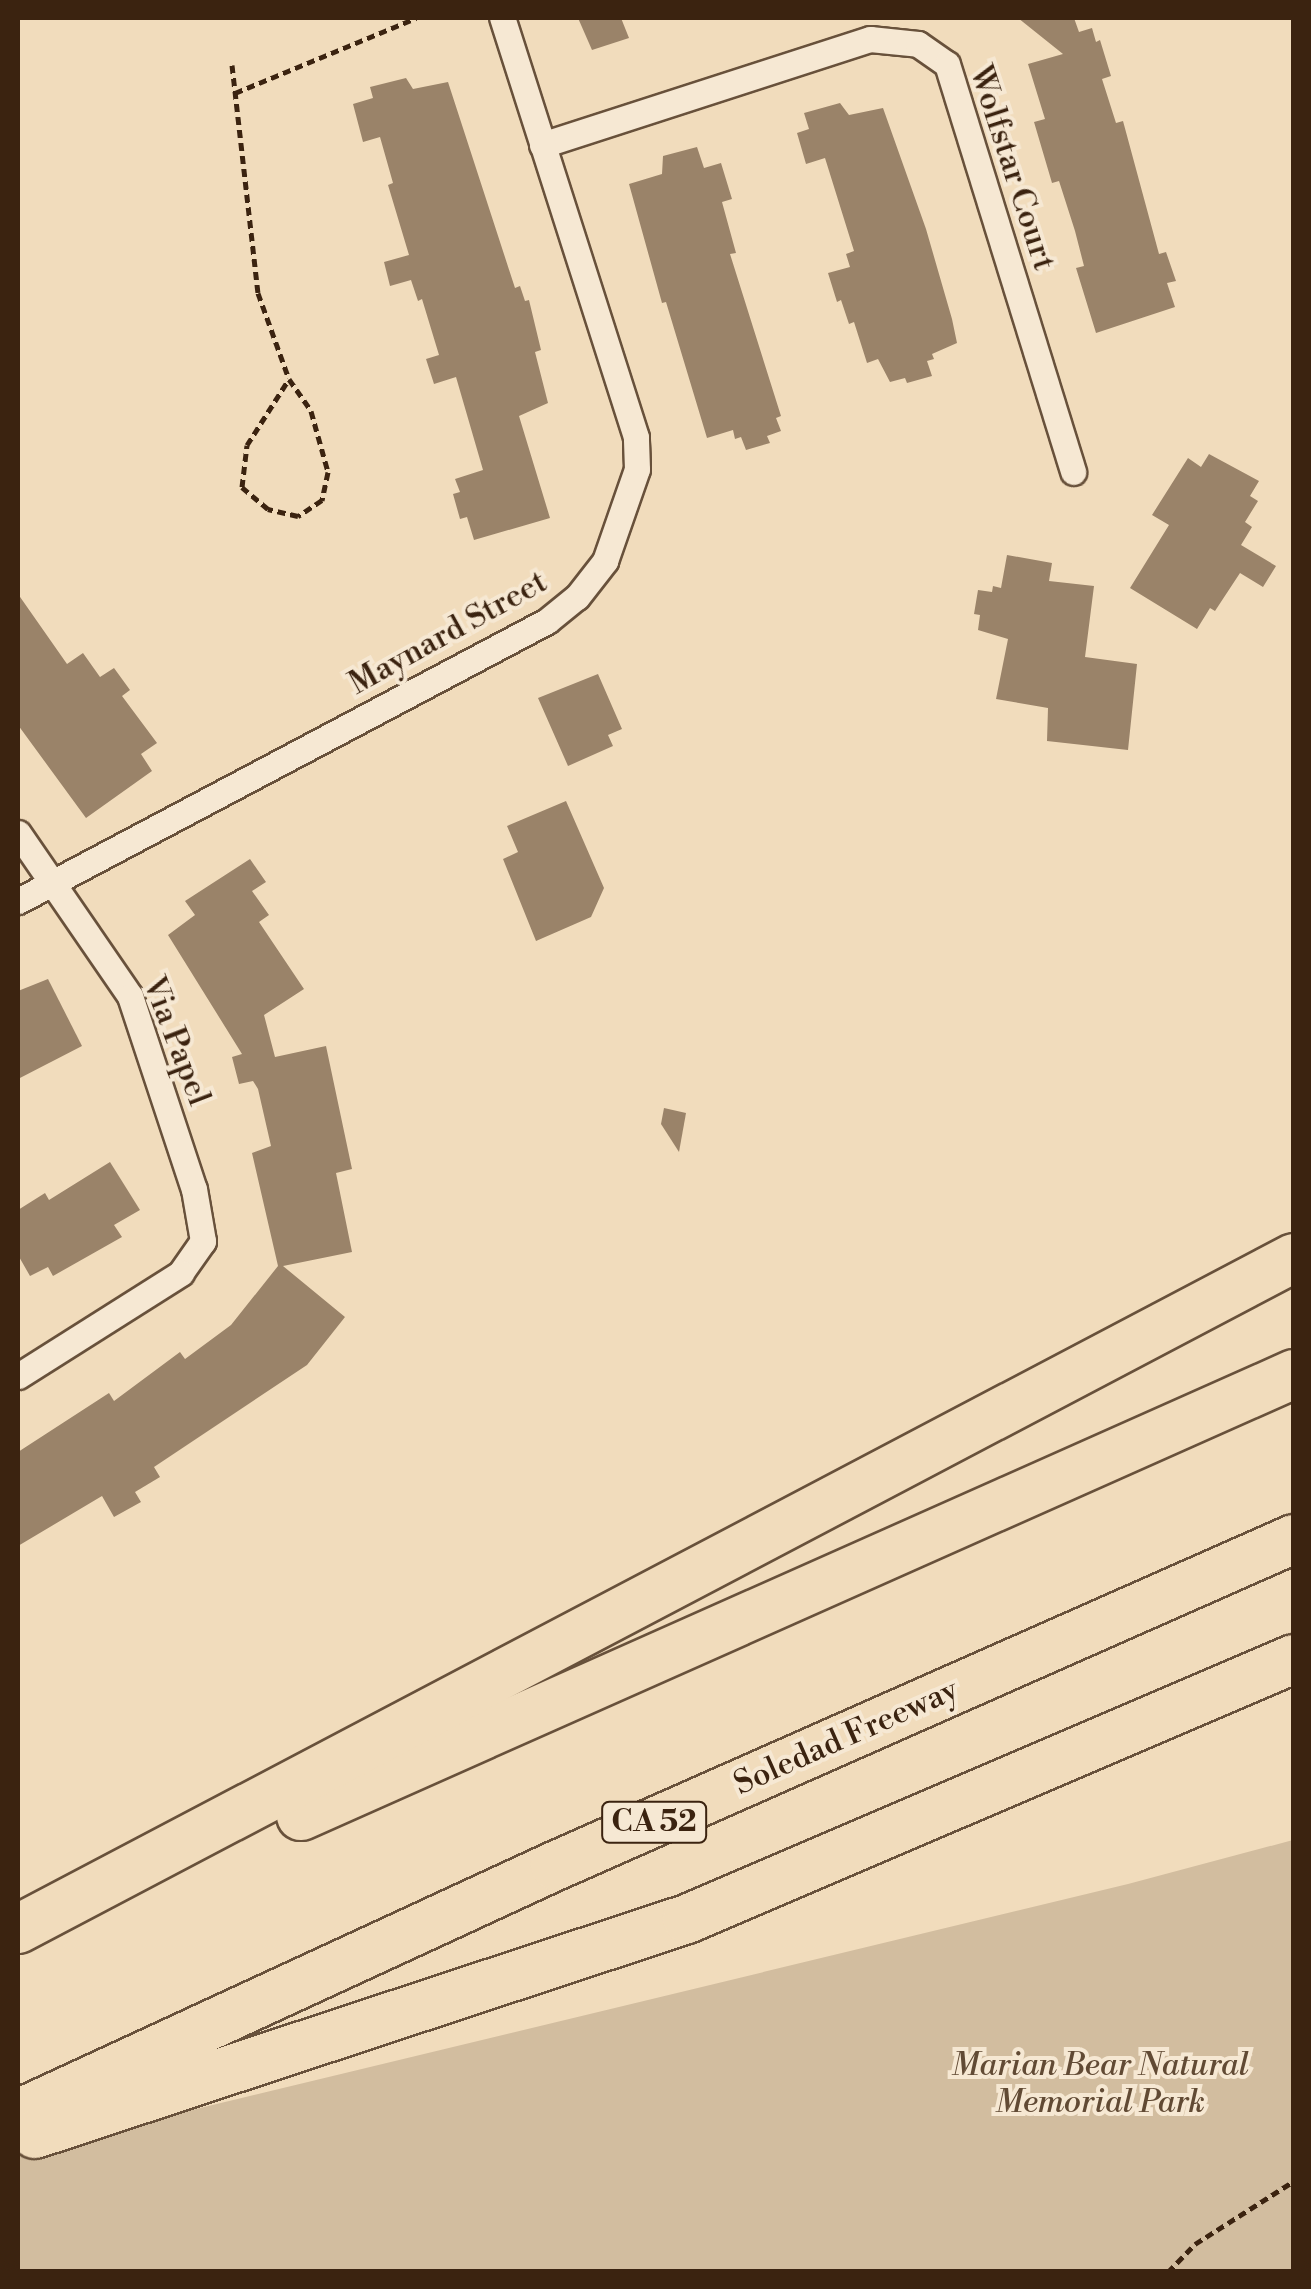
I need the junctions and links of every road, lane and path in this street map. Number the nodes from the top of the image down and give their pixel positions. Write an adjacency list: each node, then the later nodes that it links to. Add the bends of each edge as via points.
1 (416, 18): 4 (path)
2 (502, 18): 5 (street, Maynard Street)
3 (232, 65): 4 (path)
4 (235, 93): 6 (path, via 258,294)
5 (542, 145): 7 (street, Wolfstar Court, via 870,39 918,44 947,64); 9 (street, Maynard Street, via 636,437 637,469 605,561 578,597 547,621)
6 (289, 380): 6 (path, via 311,411 328,472 322,500 298,516 268,508 242,487 247,445)
7 (1073, 472)
8 (18, 832): 9 (street, Via Papel)
9 (50, 884): 10 (street, Maynard Street); 14 (street, Via Papel, via 130,996 194,1188 203,1241 181,1273)
10 (18, 902)
11 (1294, 1258): 20 (highway)
12 (1294, 1364): 15 (highway)
13 (1294, 1374): 15 (highway)
14 (18, 1376)
15 (1143, 1440): 21 (highway)
16 (1294, 1539): 22 (highway, Soledad Freeway / CA 52, via 555,1866)
17 (1294, 1659): 19 (highway)
18 (1294, 1677): 19 (highway)
19 (1108, 1740): 23 (highway, via 687,1919)
20 (18, 1929)
21 (18, 1943)
22 (18, 2114)
23 (18, 2140)
24 (1294, 2181): 25 (path, via 1195,2244)
25 (1168, 2272)

